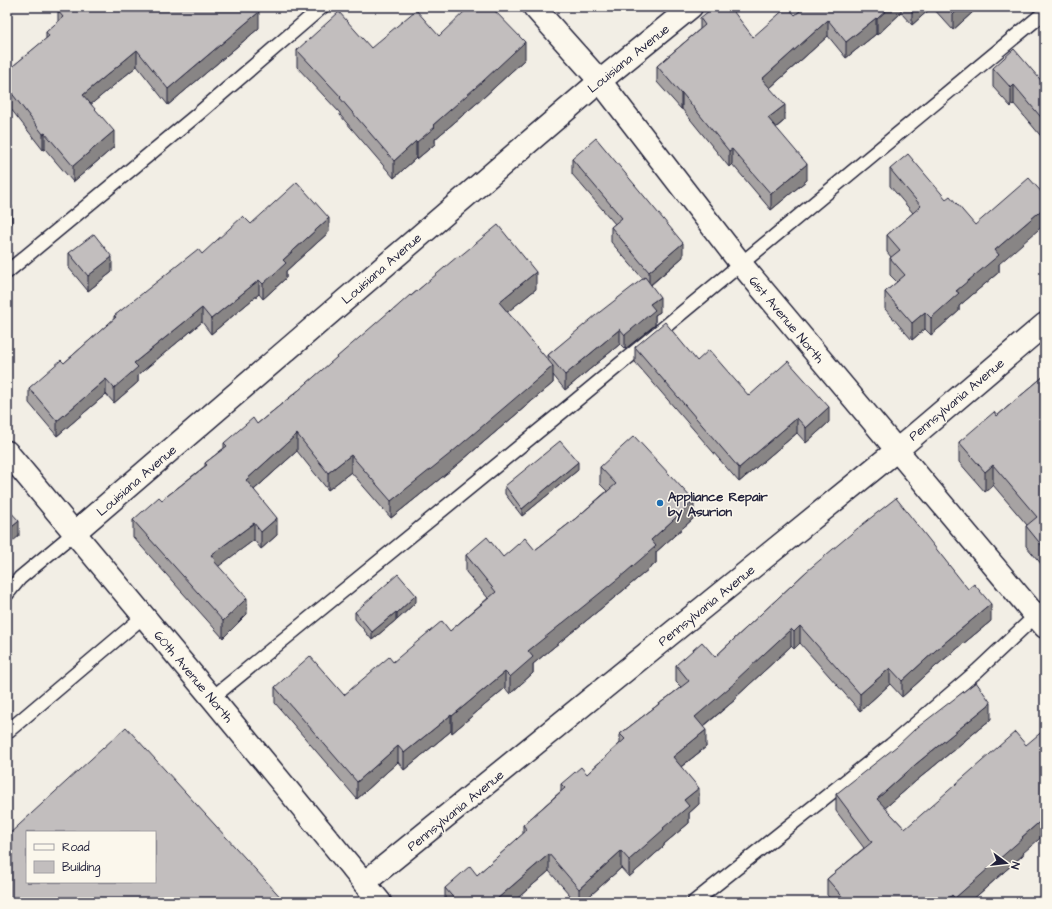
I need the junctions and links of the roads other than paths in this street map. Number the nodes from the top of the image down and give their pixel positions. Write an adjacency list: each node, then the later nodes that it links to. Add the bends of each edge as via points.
1 (322, 7): 7 (lane, via 198,114)
2 (534, 7): 5 (street, 61st Avenue North)
3 (691, 7): 5 (street, Louisiana Avenue)
4 (1045, 12): 6 (lane)
5 (600, 81): 6 (street, 61st Avenue North); 11 (street, Louisiana Avenue)
6 (741, 264): 9 (street, 61st Avenue North); 15 (lane)
7 (7, 272)
8 (1045, 324): 9 (street, Pennsylvania Avenue)
9 (897, 450): 14 (street, 61st Avenue North); 17 (street, Pennsylvania Avenue)
10 (7, 452): 11 (street, 60th Avenue North)
11 (74, 533): 12 (lane, via 20,578); 13 (street, 60th Avenue North)
12 (7, 594)
13 (144, 616): 15 (street, 60th Avenue North); 16 (lane)
14 (1042, 617): 19 (lane, via 891,746)
15 (212, 698): 17 (street, 60th Avenue North)
16 (7, 732)
17 (364, 883): 18 (street, 60th Avenue North)
18 (380, 902)
19 (694, 902)

